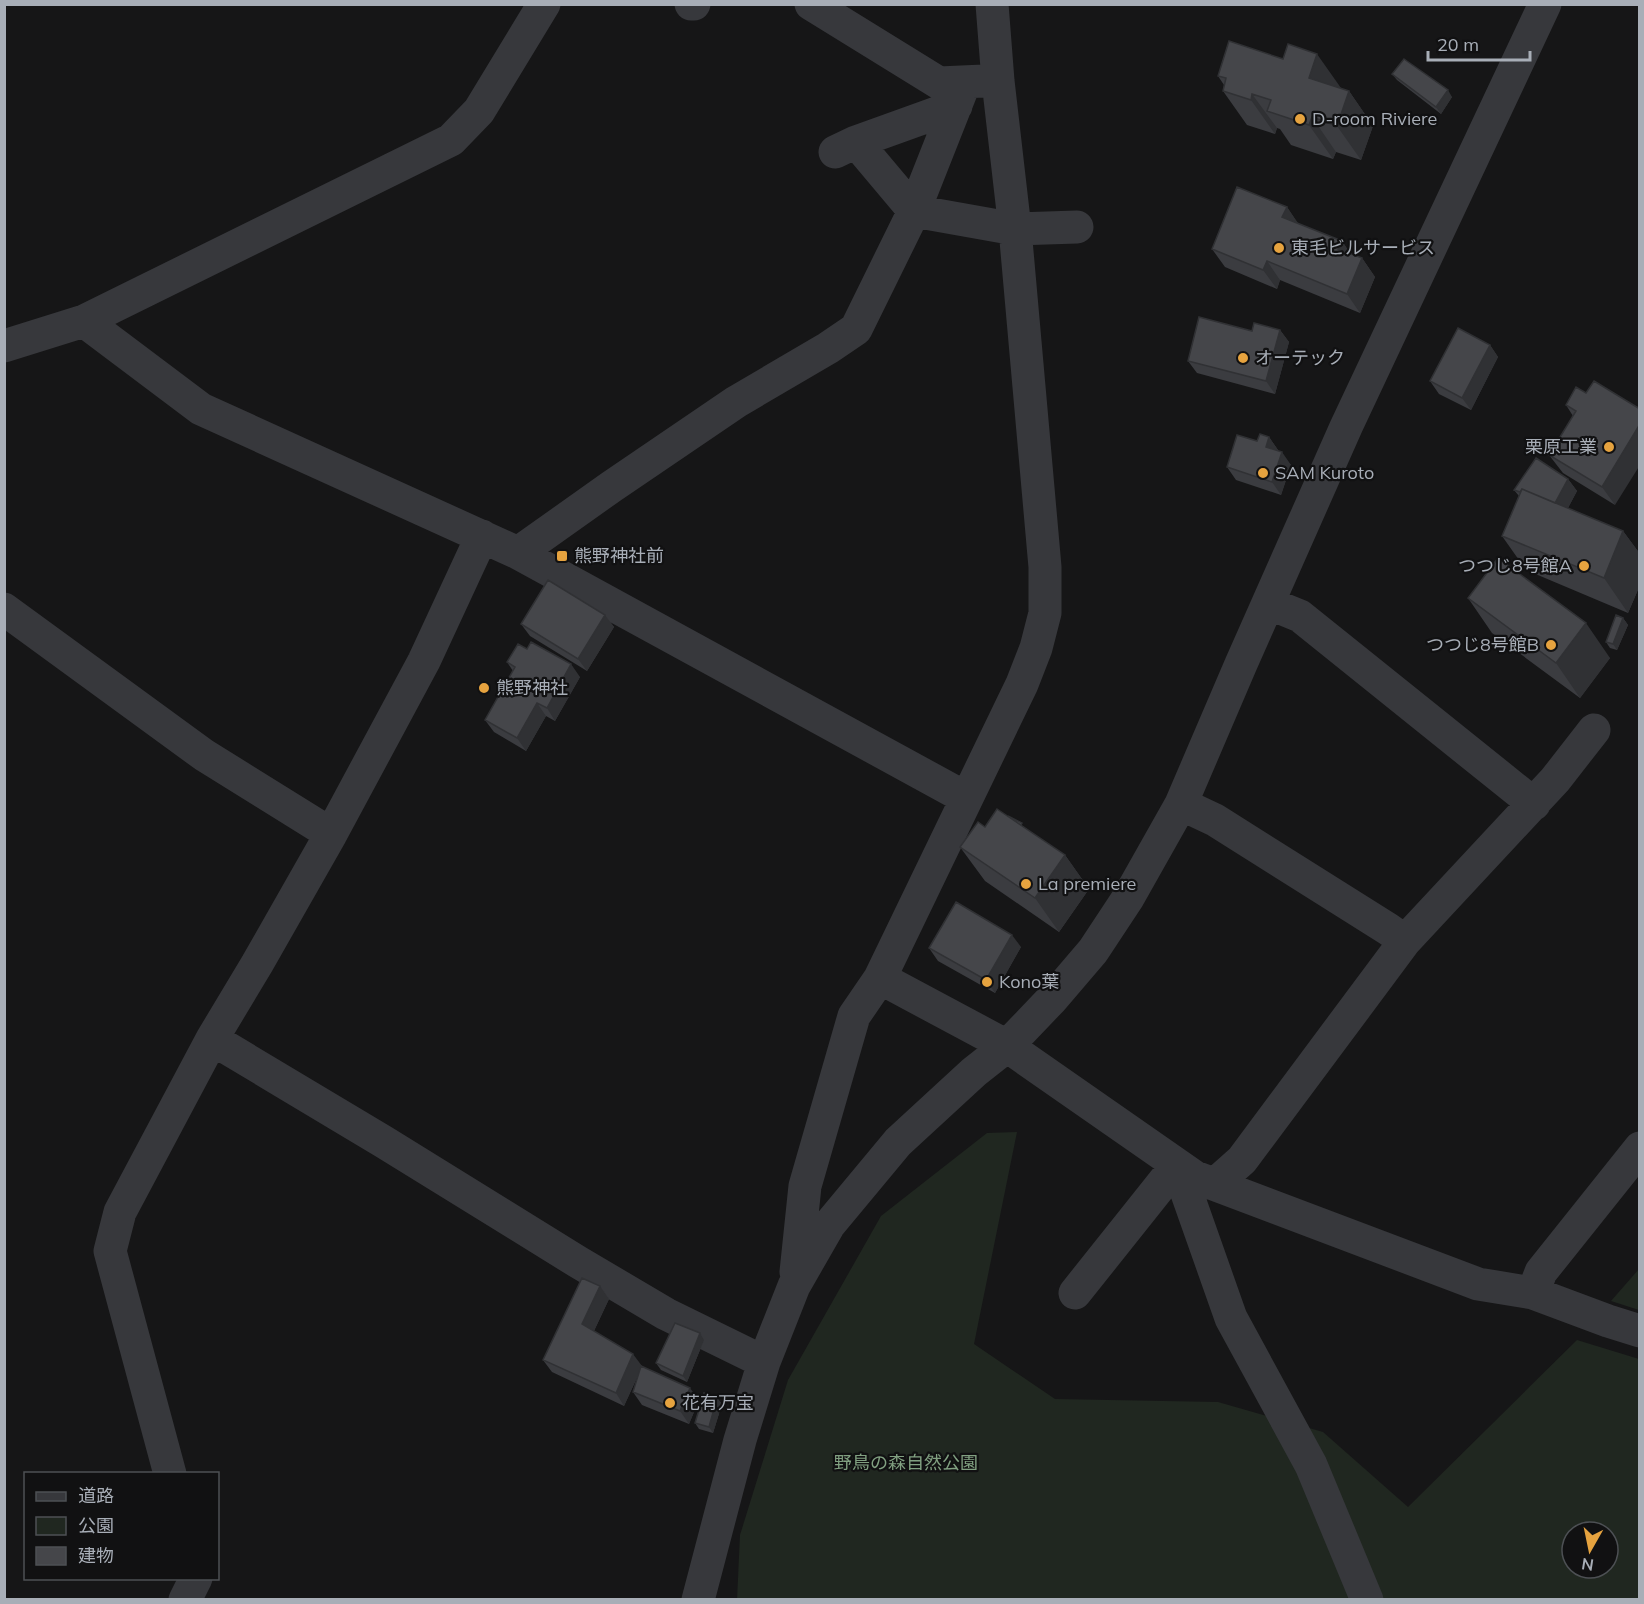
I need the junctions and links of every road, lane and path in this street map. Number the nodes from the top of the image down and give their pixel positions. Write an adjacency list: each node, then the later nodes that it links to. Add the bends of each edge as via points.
1 (543, 4): 10 (street, via 479,111 451,140)
2 (811, 4): 6 (street)
3 (992, 4): 5 (street)
4 (1545, 4): 14 (street, via 1346,427)
5 (998, 81): 6 (street); 9 (street)
6 (961, 94): 7 (street); 7 (street, via 846,147)
7 (914, 211): 9 (street); 13 (street, via 856,329 736,402)
8 (1077, 227): 9 (street)
9 (1015, 229): 17 (street, via 1045,567 1045,613 1022,684)
10 (84, 321): 11 (street); 12 (street, via 201,409)
11 (4, 346)
12 (482, 536): 13 (street); 20 (street, via 424,661)
13 (519, 552): 17 (street)
14 (1268, 603): 18 (street); 19 (street, via 1300,616)
15 (4, 609): 20 (street, via 204,755)
16 (1594, 730): 19 (street)
17 (966, 798): 22 (street)
18 (1181, 804): 21 (street, via 1215,820); 24 (street, via 1093,951)
19 (1534, 804): 21 (street)
20 (331, 834): 23 (street)
21 (1405, 941): 27 (street, via 1242,1160)
22 (880, 978): 24 (street); 28 (street, via 854,1016 805,1186)
23 (212, 1039): 32 (street, via 597,1274 666,1314); 33 (street, via 120,1212 110,1251)
24 (1007, 1046): 26 (street); 28 (street, via 898,1142 829,1225)
25 (1640, 1148): 30 (street, via 1541,1272)
26 (1176, 1165): 27 (street); 29 (street); 37 (street, via 1231,1318 1311,1465)
27 (1215, 1184): 30 (street, via 1478,1284)
28 (794, 1286): 32 (street)
29 (1075, 1293)
30 (1533, 1293): 31 (street)
31 (1640, 1331)
32 (764, 1362): 36 (street)
33 (170, 1472)
34 (195, 1580): 35 (street)
35 (185, 1599)
36 (698, 1599)
37 (1367, 1599)

